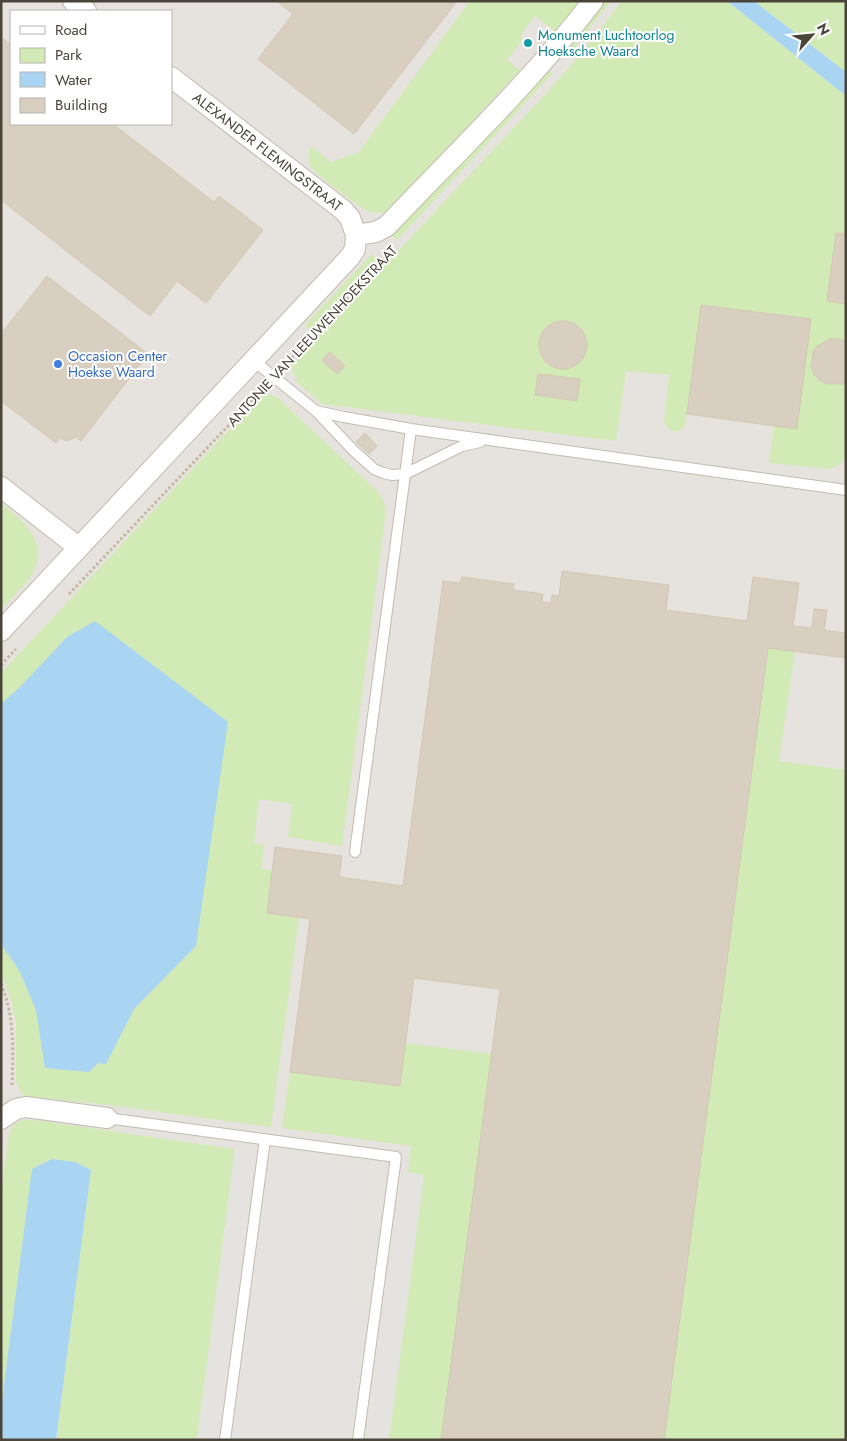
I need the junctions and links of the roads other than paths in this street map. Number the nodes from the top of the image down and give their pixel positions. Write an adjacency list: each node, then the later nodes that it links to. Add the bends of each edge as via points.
1 (73, 1): 3 (street)
2 (593, 1): 5 (street, ANTONIE VAN LEEUWENHOEKSTRAAT, via 533,74 387,226 376,232)
3 (85, 10)
4 (172, 78): 5 (street, ALEXANDER FLEMINGSTRAAT, via 343,210 350,218)
5 (356, 235): 6 (street, ANTONIE VAN LEEUWENHOEKSTRAAT, via 355,249 350,257)
6 (254, 360): 7 (lane); 13 (street, ANTONIE VAN LEEUWENHOEKSTRAAT)
7 (316, 410): 8 (lane); 10 (lane, via 374,468 392,475)
8 (411, 429): 9 (lane); 10 (lane)
9 (493, 441): 10 (lane, via 462,446); 12 (lane)
10 (405, 474): 15 (lane)
11 (1, 487): 13 (street)
12 (846, 490)
13 (78, 547): 14 (street, ANTONIE VAN LEEUWENHOEKSTRAAT)
14 (1, 631)
15 (355, 852)
16 (6, 1115): 17 (street, via 26,1108)
17 (107, 1118): 18 (lane)
18 (265, 1139): 19 (lane); 20 (lane, via 396,1157)
19 (225, 1440)
20 (358, 1440)

